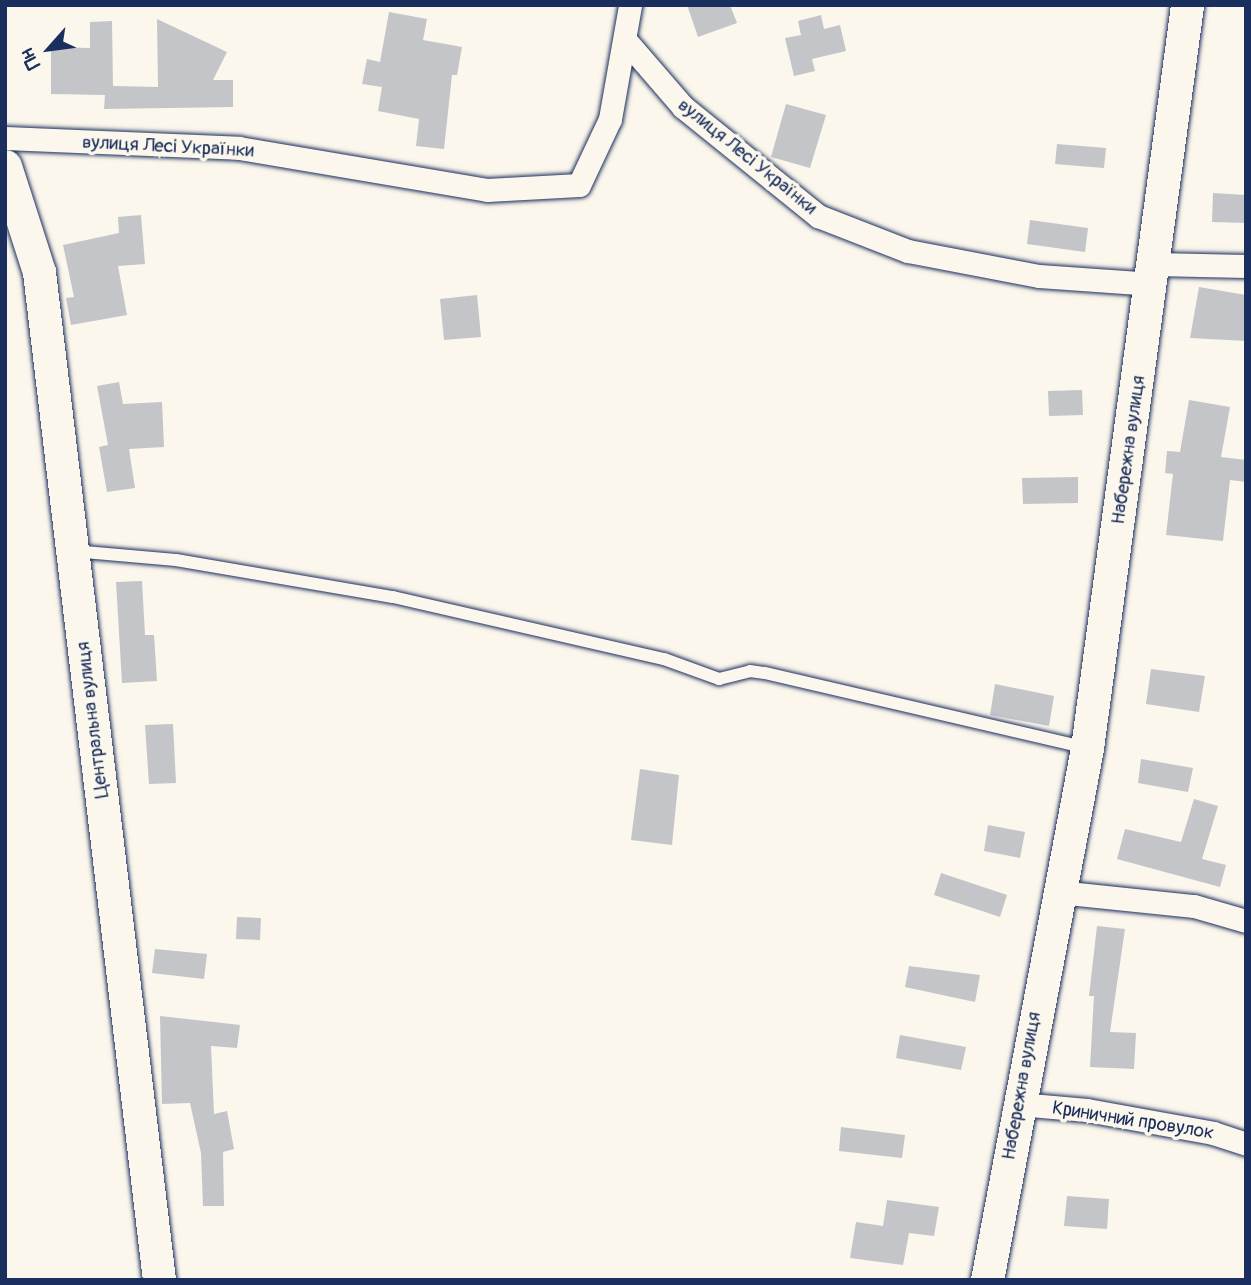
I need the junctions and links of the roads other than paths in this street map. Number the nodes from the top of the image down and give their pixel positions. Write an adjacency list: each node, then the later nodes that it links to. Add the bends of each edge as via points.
1 (630, 5): 3 (street)
2 (1187, 5): 7 (street, Набережна вулиця)
3 (626, 41): 4 (street, вулиця Лесі Українки, via 610,119 579,185 486,190 239,148); 7 (street, вулиця Лесі Українки, via 683,107 818,216 908,251 1038,276)
4 (5, 138)
5 (5, 166): 8 (street, Центральна вулиця, via 39,272)
6 (1246, 266): 7 (street, вулиця Лесі Українки)
7 (1154, 274): 9 (street, Набережна вулиця)
8 (72, 551): 9 (lane, via 176,560 393,597 664,659 719,679 750,671 765,673); 14 (street, Центральна вулиця)
9 (1087, 748): 10 (street, Набережна вулиця)
10 (1058, 892): 11 (street, via 1194,906); 12 (street, Набережна вулиця)
11 (1246, 921)
12 (1019, 1104): 13 (street, Криничний провулок, via 1099,1112 1213,1133); 15 (street, Набережна вулиця)
13 (1246, 1144)
14 (159, 1280)
15 (987, 1280)

